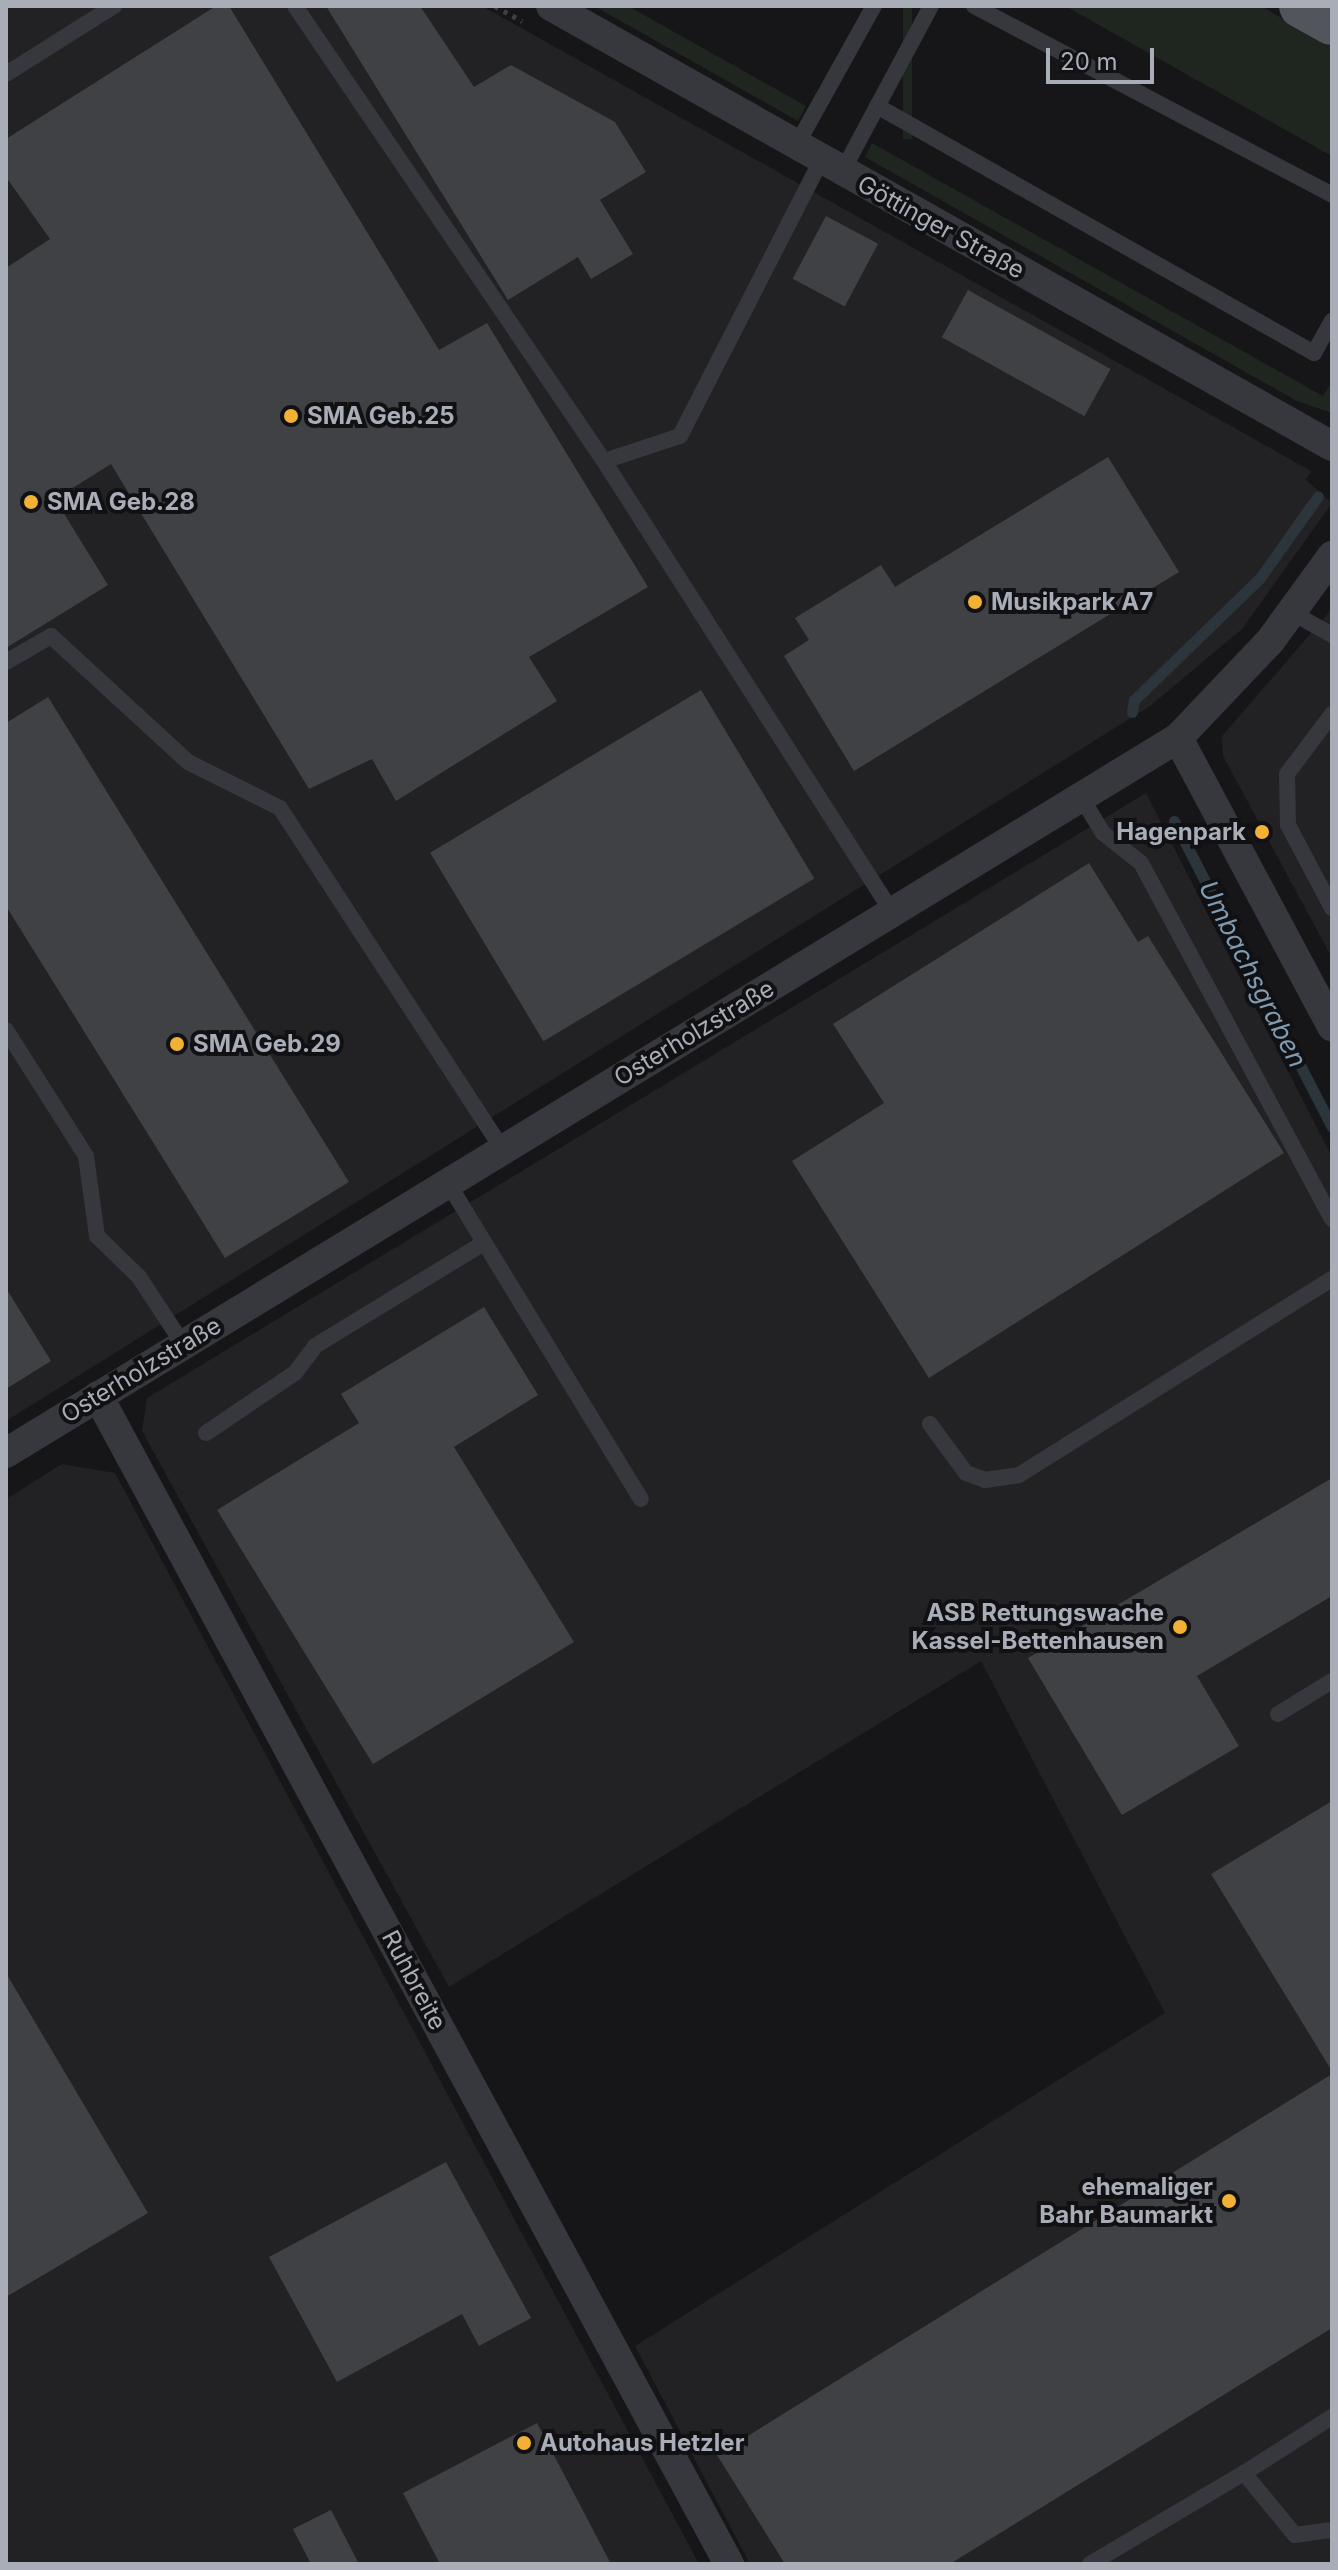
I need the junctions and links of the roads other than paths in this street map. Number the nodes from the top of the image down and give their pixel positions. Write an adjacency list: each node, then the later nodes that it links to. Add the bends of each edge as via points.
1 (114, 6): 9 (lane)
2 (295, 6): 15 (lane)
3 (551, 6): 11 (street, Göttinger Straße)
4 (874, 6): 11 (lane)
5 (931, 6): 10 (lane)
6 (974, 6): 12 (lane)
7 (1301, 6): 8 (main road)
8 (1332, 23)
9 (6, 74)
10 (877, 106): 11 (lane); 13 (lane, via 1314,353)
11 (820, 160): 14 (street, Göttinger Straße); 15 (lane, via 680,436)
12 (1332, 195)
13 (1332, 321)
14 (1332, 446)
15 (604, 461): 24 (lane)
16 (1332, 556): 17 (street, Osterholzstraße)
17 (1291, 612): 18 (lane); 21 (street, Osterholzstraße)
18 (1332, 635)
19 (6, 662): 27 (lane, via 51,636 188,762 280,808)
20 (1332, 714): 23 (lane, via 1287,774 1288,825)
21 (1178, 738): 22 (street, Osterholzstraße); 25 (street)
22 (1081, 797): 24 (street, Osterholzstraße); 29 (lane, via 1103,833 1141,863)
23 (1332, 908)
24 (892, 912): 27 (street, Osterholzstraße)
25 (1332, 1027)
26 (6, 1030): 32 (lane, via 86,1156 97,1236 139,1277)
27 (502, 1149): 28 (street, Osterholzstraße)
28 (448, 1183): 30 (lane); 32 (street, Osterholzstraße)
29 (1332, 1219)
30 (484, 1243): 35 (lane, via 315,1346 295,1373); 37 (lane)
31 (1332, 1279): 34 (lane, via 1019,1475 985,1480 966,1473)
32 (183, 1344): 33 (street, Osterholzstraße)
33 (98, 1396): 36 (street, Osterholzstraße); 43 (street, Ruhbreite)
34 (930, 1424)
35 (206, 1433)
36 (6, 1453)
37 (641, 1499)
38 (1332, 1681): 39 (lane)
39 (1278, 1714)
40 (1332, 2417): 41 (lane)
41 (1244, 2473): 42 (lane, via 1295,2535); 44 (lane)
42 (1332, 2530)
43 (729, 2564)
44 (1090, 2564)

